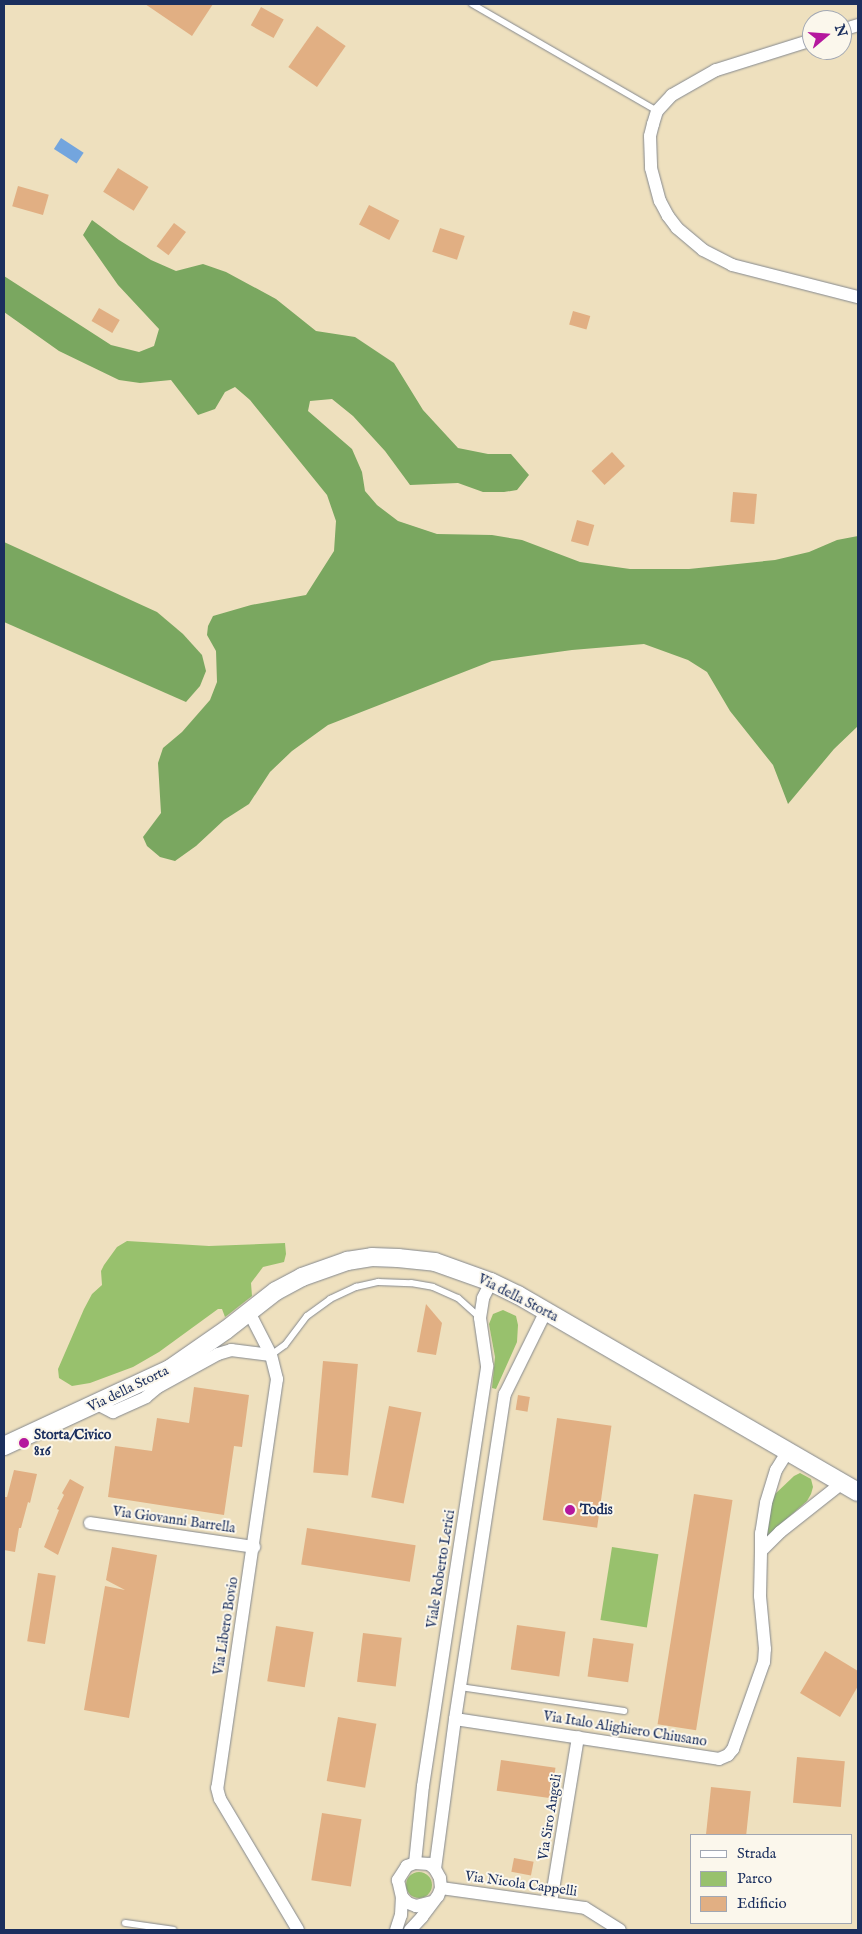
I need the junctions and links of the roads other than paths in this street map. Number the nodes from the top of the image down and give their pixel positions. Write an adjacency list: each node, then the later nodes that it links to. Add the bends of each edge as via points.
1 (472, 4): 3 (lane)
2 (802, 43): 3 (street, via 716,70 672,95)
3 (657, 111): 4 (street, via 650,136 655,184 668,216 690,240 732,265)
4 (858, 297)
5 (490, 1282): 6 (main road, Via della Storta); 7 (main road, Via della Storta, via 435,1262 372,1257 347,1261 302,1277 276,1291); 8 (street, Viale Roberto Lerici)
6 (546, 1311): 12 (main road, Via della Storta); 18 (street, via 505,1394)
7 (249, 1312): 9 (street, Via Libero Bovio); 10 (main road, Via della Storta, via 170,1369)
8 (480, 1318): 9 (lane, via 458,1298 433,1287 378,1282 356,1287 330,1299 307,1316 285,1345); 22 (street, Viale Roberto Lerici, via 487,1366 423,1786)
9 (271, 1355): 10 (street, via 231,1350 218,1354 113,1412); 16 (street, Via Libero Bovio, via 277,1379)
10 (97, 1404): 11 (main road, Via della Storta)
11 (4, 1446)
12 (788, 1451): 13 (main road, Via della Storta); 17 (street, Via Italo Alighiero Chiusano, via 776,1470 766,1503 760,1533)
13 (842, 1483): 14 (main road, Via della Storta); 17 (street)
14 (858, 1492)
15 (90, 1523): 16 (street, Via Giovanni Barrella)
16 (254, 1547): 30 (street, Via Libero Bovio, via 217,1788)
17 (761, 1551): 21 (street, Via Italo Alighiero Chiusano, via 764,1662 734,1749 719,1759)
18 (460, 1687): 19 (lane); 20 (street)
19 (624, 1711)
20 (455, 1719): 21 (street, Via Italo Alighiero Chiusano); 23 (street)
21 (578, 1737): 27 (street, Via Siro Angeli)
22 (415, 1863): 23 (street, via 422,1862); 25 (street, via 407,1866 398,1880)
23 (435, 1869): 24 (street)
24 (441, 1888): 26 (street); 27 (street, Via Nicola Cappelli)
25 (402, 1897): 26 (street, via 416,1906); 31 (street)
26 (432, 1902): 32 (street)
27 (551, 1902): 33 (street, Via Nicola Cappelli, via 585,1908)
28 (125, 1924): 29 (lane)
29 (174, 1930)
30 (298, 1930)
31 (396, 1930)
32 (410, 1930)
33 (620, 1930)

